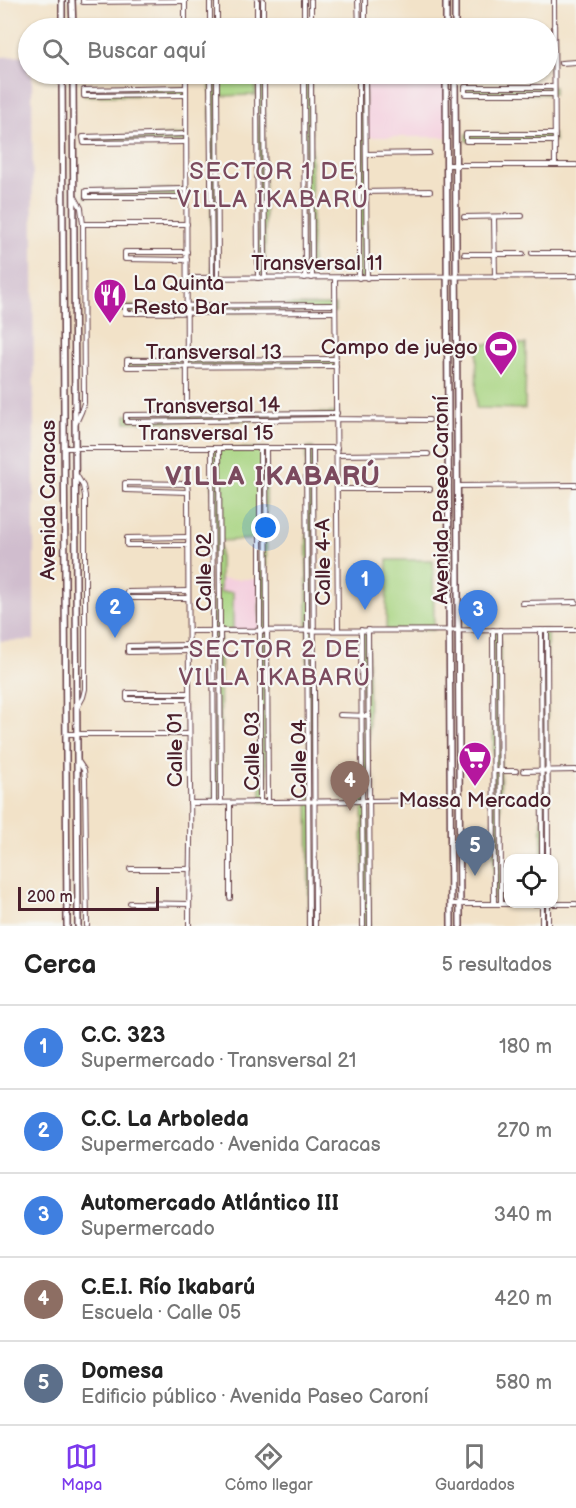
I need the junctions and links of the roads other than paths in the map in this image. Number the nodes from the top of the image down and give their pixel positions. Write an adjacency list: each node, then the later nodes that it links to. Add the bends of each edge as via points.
1 (62, 0): 18 (street)
2 (72, 0): 19 (street)
3 (83, 0): 13 (street)
4 (210, 0): 21 (street)
5 (217, 0): 22 (street)
6 (256, 0): 23 (street)
7 (263, 0): 24 (street)
8 (304, 0): 25 (street)
9 (311, 0): 26 (street)
10 (446, 0): 29 (street)
11 (455, 0): 30 (street)
12 (554, 0): 31 (street)
13 (185, 1): 20 (street)
14 (358, 2): 15 (street); 16 (street)
15 (365, 2): 17 (street)
16 (358, 13): 17 (street); 27 (street)
17 (365, 13): 28 (street)
18 (62, 18)
19 (73, 18)
20 (186, 18)
21 (210, 18)
22 (217, 18)
23 (257, 18)
24 (263, 18)
25 (304, 18): 26 (street)
26 (311, 18)
27 (358, 18)
28 (365, 18)
29 (446, 18)
30 (455, 18)
31 (554, 18)
32 (576, 62): 33 (street)
33 (561, 63)
34 (62, 84): 132 (street, Avenida Caracas)
35 (73, 84): 72 (street, Avenida Caracas)
36 (186, 84): 48 (street)
37 (210, 84): 73 (street)
38 (217, 84): 74 (street)
39 (257, 84): 70 (street)
40 (264, 84): 71 (street)
41 (304, 84): 76 (street)
42 (311, 84): 75 (street)
43 (359, 84): 51 (street)
44 (365, 84): 52 (street)
45 (446, 84): 60 (street, Avenida Paseo Caroní)
46 (455, 84): 61 (street, Avenida Paseo Caroní)
47 (554, 87): 49 (street); 49 (street, via 465,87 465,94)
48 (186, 88): 50 (street); 50 (street, via 84,90 84,96)
49 (554, 94): 54 (street)
50 (186, 95): 53 (street)
51 (359, 100): 52 (street); 59 (street)
52 (366, 100): 58 (street)
53 (186, 134): 56 (street); 56 (street, via 83,136 84,143)
54 (554, 134): 55 (street); 55 (street, via 466,134 466,141)
55 (555, 141): 62 (street)
56 (186, 142): 66 (street)
57 (429, 153): 58 (street)
58 (366, 156): 59 (street); 65 (street)
59 (359, 157): 64 (street)
60 (447, 165): 61 (street); 94 (street, Avenida Paseo Caroní)
61 (456, 165): 62 (street); 95 (street, Avenida Paseo Caroní)
62 (555, 165): 63 (street)
63 (576, 165)
64 (359, 172): 65 (street); 68 (street)
65 (366, 172): 69 (street)
66 (186, 189): 77 (street); 77 (street, via 86,191 86,197)
67 (430, 191): 69 (street)
68 (359, 192): 69 (street); 104 (street)
69 (366, 192): 105 (street)
70 (258, 193): 71 (street); 83 (street)
71 (265, 193): 84 (street)
72 (74, 194): 81 (street, Avenida Caracas); 131 (street, Avenida Caracas)
73 (211, 194): 74 (street); 97 (street)
74 (218, 194): 98 (street)
75 (312, 195): 76 (street); 102 (street)
76 (305, 196): 101 (street)
77 (186, 197): 82 (street)
78 (522, 216): 80 (street)
79 (464, 217): 80 (street)
80 (494, 217): 89 (street)
81 (83, 224): 82 (street); 131 (street, Avenida Caracas, via 84,403)
82 (187, 225): 85 (street)
83 (258, 235): 84 (street); 99 (street)
84 (265, 235): 100 (street)
85 (187, 252): 91 (street); 91 (street, via 125,252 125,259)
86 (576, 252): 87 (street)
87 (532, 253)
88 (464, 254): 89 (street)
89 (495, 254): 90 (street); 92 (street)
90 (523, 254)
91 (187, 260): 96 (street)
92 (495, 276): 93 (street, Transversal 11); 95 (street, Transversal 11)
93 (576, 276)
94 (447, 277): 95 (street, Transversal 11); 105 (street, Transversal 11); 167 (street, Avenida Paseo Caroní)
95 (456, 277): 146 (street, Avenida Paseo Caroní)
96 (187, 278): 97 (street, Transversal 11); 107 (street)
97 (212, 278): 98 (street, Transversal 11)
98 (218, 278): 99 (street, Transversal 11)
99 (258, 278): 100 (street, Transversal 11)
100 (265, 278): 101 (street, Transversal 11)
101 (305, 278): 102 (street, Transversal 11)
102 (312, 278): 103 (street, Transversal 11)
103 (334, 278): 104 (street, Transversal 11); 106 (street, Calle 4-A)
104 (359, 278): 105 (street, Transversal 11)
105 (367, 278)
106 (335, 305): 108 (street); 110 (street, Calle 4-A)
107 (187, 306): 108 (street); 111 (street); 111 (street, via 125,306 125,313)
108 (261, 306): 109 (street)
109 (261, 312): 110 (street); 111 (street)
110 (335, 312): 112 (street, Calle 4-A)
111 (187, 313): 113 (street)
112 (336, 359): 115 (street, Transversal 13); 117 (street, Calle 4-A)
113 (187, 360): 114 (street, Transversal 13); 118 (street); 118 (street, Transversal 13, via 127,360 127,367)
114 (225, 360): 115 (street, Transversal 13); 119 (street)
115 (260, 360): 116 (street)
116 (260, 366): 117 (street, Transversal 13); 119 (street, Transversal 13)
117 (336, 366): 120 (street, Calle 4-A)
118 (187, 367): 119 (street, Transversal 13); 124 (street)
119 (225, 367)
120 (337, 413): 123 (street, Transversal 14); 128 (street, Calle 4-A)
121 (232, 414): 122 (street, Transversal 14); 124 (street, Transversal 14); 125 (street)
122 (262, 414): 123 (street, Transversal 14); 126 (street)
123 (298, 414): 127 (street)
124 (188, 415): 130 (street); 130 (street, Transversal 14, via 126,415 126,422)
125 (232, 420): 126 (street, Transversal 14); 130 (street, Transversal 14)
126 (262, 420): 127 (street, Transversal 14)
127 (298, 420): 128 (street, Transversal 14)
128 (337, 420): 129 (street, Transversal 14); 140 (street, Calle 4-A)
129 (429, 420)
130 (188, 421)
131 (75, 423): 133 (street, Avenida Caracas)
132 (64, 448): 133 (street, Transversal 15); 198 (street, Avenida Caracas)
133 (76, 448): 134 (street, Transversal 15); 199 (street, Avenida Caracas)
134 (212, 448): 135 (street, Transversal 15); 143 (street, Calle 02)
135 (219, 448): 136 (street, Transversal 15); 144 (street, Calle 02)
136 (260, 448): 137 (street, Transversal 15); 151 (street, Calle 03)
137 (266, 448): 138 (street, Transversal 15); 152 (street, Calle 03)
138 (306, 448): 139 (street, Transversal 15); 153 (street, Calle 04)
139 (313, 448): 140 (street, Transversal 15); 154 (street, Calle 04)
140 (337, 448): 142 (street, Calle 4-A)
141 (428, 454): 142 (street)
142 (337, 455): 147 (street, Calle 4-A)
143 (212, 481): 144 (street); 155 (street, Calle 02)
144 (219, 481): 156 (street, Calle 02)
145 (576, 485): 146 (street)
146 (458, 486): 168 (street, Avenida Paseo Caroní)
147 (337, 489): 148 (street); 164 (street, Calle 4-A)
148 (430, 489)
149 (188, 492): 149 (street, Calle 01, via 187,484 125,483 125,490); 150 (street, Calle 01)
150 (188, 537): 157 (street, Calle 01); 157 (street, via 127,538 127,544)
151 (260, 539): 152 (street); 177 (street, Calle 03)
152 (266, 539): 178 (street, Calle 03)
153 (306, 540): 154 (street); 162 (street, Calle 04)
154 (313, 540): 163 (street, Calle 04)
155 (212, 541): 156 (street); 175 (street, Calle 02)
156 (219, 541): 176 (street, Calle 02)
157 (188, 545): 158 (street, Calle 01)
158 (188, 591): 159 (street, Calle 01); 159 (street, via 127,591 127,598)
159 (188, 598): 174 (street, Calle 01)
160 (576, 602): 161 (street)
161 (522, 603)
162 (307, 630): 163 (street); 178 (street); 189 (street, Calle 04)
163 (314, 630): 164 (street); 190 (street, Calle 04)
164 (338, 630): 165 (street)
165 (361, 630): 166 (street); 192 (street)
166 (368, 630): 167 (street); 193 (street)
167 (450, 630): 168 (street); 217 (street, Avenida Paseo Caroní)
168 (458, 630): 169 (street); 218 (street, Avenida Paseo Caroní)
169 (493, 630): 170 (street); 187 (street)
170 (500, 630): 171 (street); 188 (street)
171 (541, 630): 172 (street); 185 (street)
172 (547, 630): 173 (street); 184 (street)
173 (576, 630)
174 (189, 631): 175 (street); 179 (street, Calle 01)
175 (213, 631): 176 (street); 181 (street, Calle 02)
176 (220, 631): 177 (street); 182 (street, Calle 02)
177 (259, 631): 178 (street); 196 (street, Calle 03)
178 (266, 631): 197 (street, Calle 03)
179 (189, 645): 180 (street, Calle 01); 180 (street, via 128,646 128,652)
180 (189, 651): 183 (street, Calle 01)
181 (213, 659): 182 (street); 194 (street, Calle 02)
182 (220, 659): 195 (street, Calle 02)
183 (189, 693): 186 (street, Calle 01); 186 (street, via 127,693 127,699)
184 (547, 697): 185 (street); 206 (street)
185 (541, 698): 205 (street)
186 (189, 699): 200 (street, Calle 01)
187 (493, 699): 188 (street); 208 (street)
188 (500, 699): 204 (street)
189 (307, 716): 190 (street); 202 (street, Calle 04)
190 (314, 716): 203 (street, Calle 04)
191 (340, 716): 192 (street)
192 (362, 716): 193 (street); 215 (street)
193 (369, 716): 216 (street)
194 (213, 717): 195 (street); 213 (street, Calle 02)
195 (220, 717): 214 (street, Calle 02)
196 (260, 717): 197 (street); 211 (street, Calle 03)
197 (267, 717): 212 (street, Calle 03)
198 (67, 734): 199 (street); 246 (street, Avenida Caracas)
199 (77, 734): 200 (street); 201 (street, Avenida Caracas)
200 (189, 734): 226 (street, Calle 01)
201 (77, 759): 247 (street, Avenida Caracas); 248 (street, Avenida Caracas, via 85,779)
202 (307, 764): 203 (street); 224 (street, Calle 04)
203 (314, 764): 225 (street, Calle 04)
204 (501, 770): 208 (street); 209 (street); 230 (street)
205 (541, 770): 206 (street); 210 (street); 228 (street)
206 (548, 770): 207 (street); 227 (street)
207 (576, 770)
208 (494, 771): 229 (street)
209 (516, 771)
210 (524, 771)
211 (260, 782): 212 (street); 222 (street, Calle 03)
212 (267, 782): 223 (street, Calle 03)
213 (214, 787): 214 (street); 219 (street, Calle 02)
214 (220, 787): 220 (street, Calle 02)
215 (362, 801): 216 (street); 225 (street); 252 (street)
216 (369, 801): 217 (street); 253 (street)
217 (451, 801): 218 (street); 238 (street, Avenida Paseo Caroní)
218 (459, 801): 239 (street, Avenida Paseo Caroní)
219 (214, 802): 220 (street); 226 (street)
220 (221, 802): 221 (street)
221 (230, 802): 222 (street); 235 (street)
222 (260, 802): 223 (street)
223 (268, 802): 224 (street)
224 (307, 802): 225 (street); 250 (street, Calle 04)
225 (315, 802): 251 (street, Calle 04)
226 (190, 803): 234 (street, Calle 01)
227 (548, 835): 228 (street); 232 (street)
228 (542, 836): 231 (street)
229 (494, 838): 230 (street); 240 (street)
230 (501, 839): 241 (street)
231 (542, 854)
232 (548, 854)
233 (130, 869): 234 (street)
234 (190, 869): 237 (street, Calle 01)
235 (230, 898)
236 (130, 903): 237 (street)
237 (190, 904): 249 (street, Calle 01)
238 (451, 904): 239 (street); 254 (street, Avenida Paseo Caroní)
239 (459, 904): 240 (street); 255 (street, Avenida Paseo Caroní)
240 (494, 904): 241 (street)
241 (501, 904)
242 (558, 904): 243 (street)
243 (576, 904)
244 (542, 908): 256 (street)
245 (548, 908): 257 (street)
246 (67, 926)
247 (78, 926)
248 (87, 926)
249 (189, 926)
250 (309, 926)
251 (315, 926)
252 (363, 926)
253 (370, 926)
254 (451, 926)
255 (460, 926)
256 (542, 926)
257 (548, 926)

